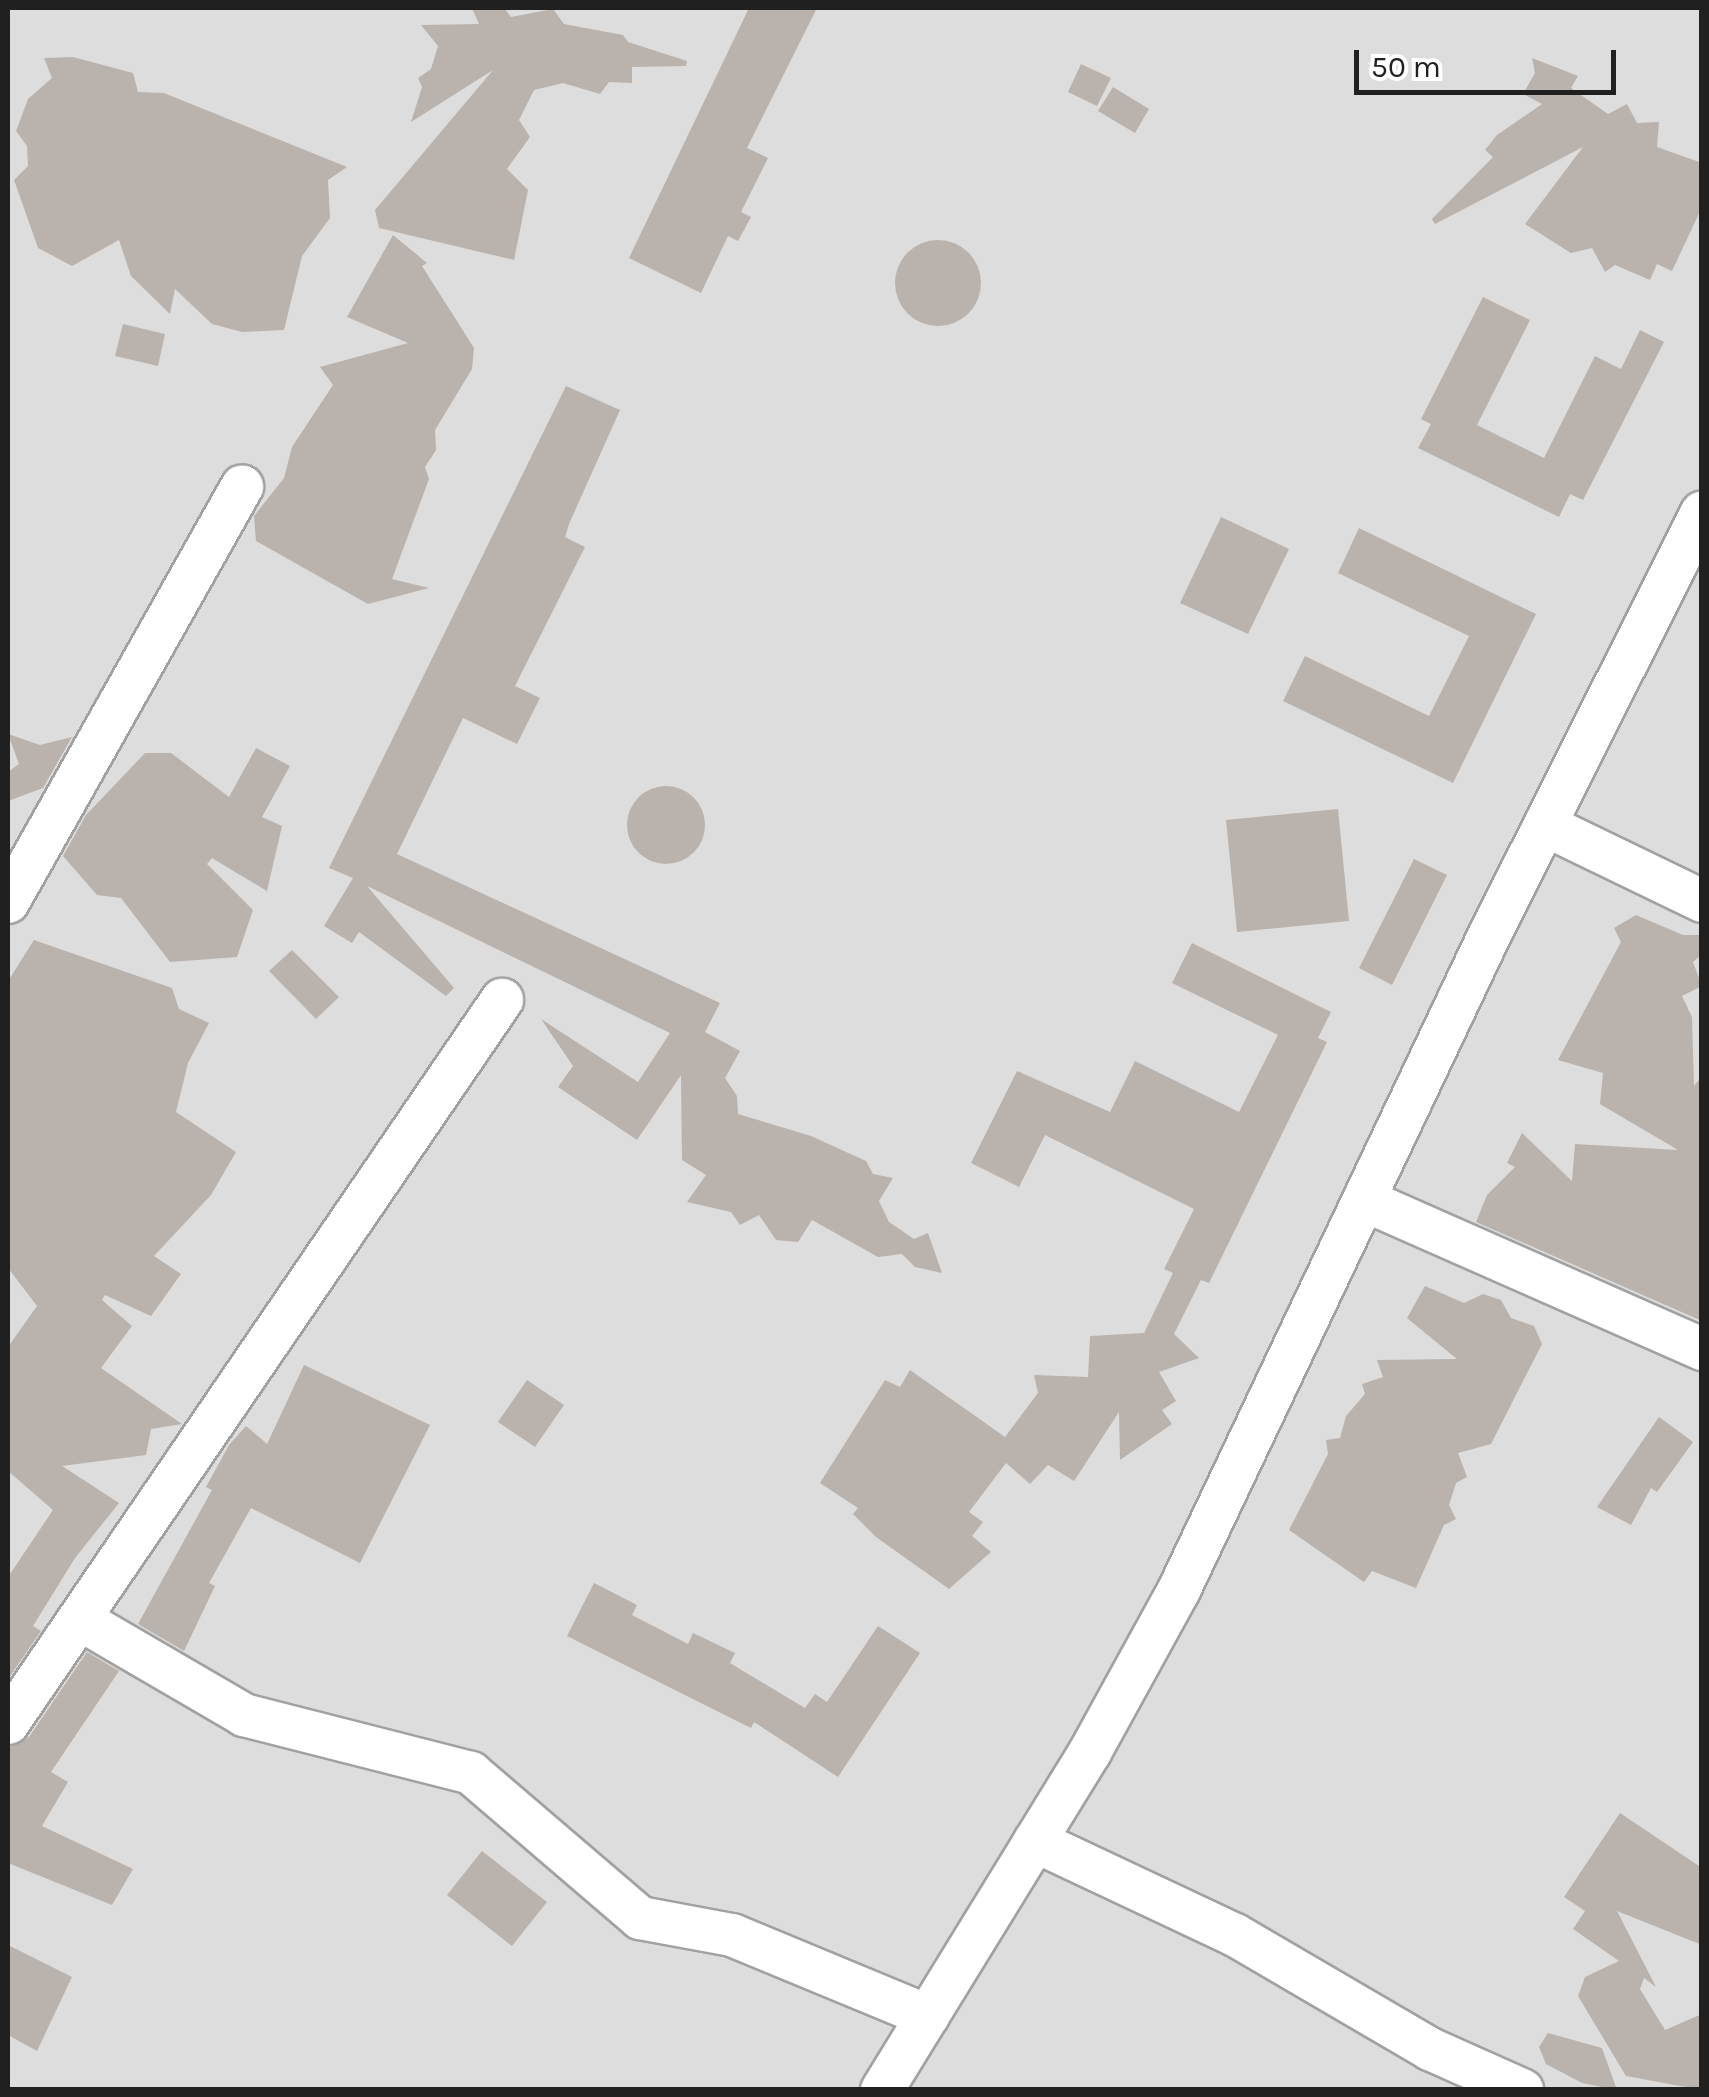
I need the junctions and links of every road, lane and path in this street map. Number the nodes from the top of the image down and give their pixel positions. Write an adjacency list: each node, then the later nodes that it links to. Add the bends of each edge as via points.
1 (242, 486): 5 (street)
2 (1702, 513): 3 (street)
3 (1546, 825): 4 (street); 7 (street)
4 (1702, 900)
5 (8, 902)
6 (502, 1000): 9 (street)
7 (1364, 1200): 8 (street); 11 (street, via 1178,1590)
8 (1702, 1349)
9 (81, 1620): 10 (street); 12 (street, via 244,1715 471,1774 640,1918 732,1935)
10 (8, 1723)
11 (1035, 1841): 12 (street); 14 (street, via 1235,1935 1430,2049)
12 (928, 2016): 13 (street)
13 (882, 2090)
14 (1522, 2090)

